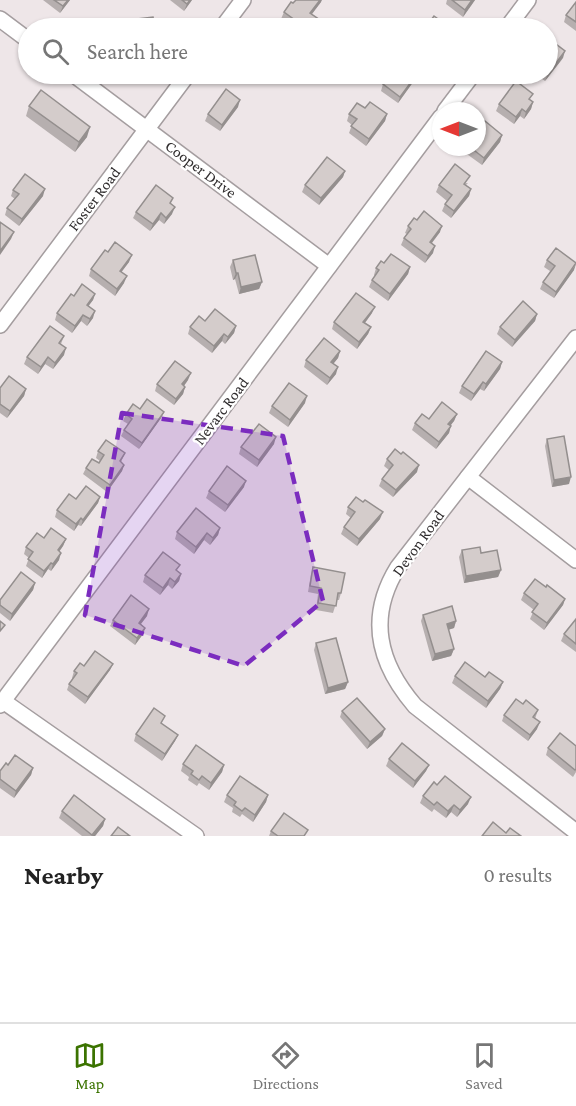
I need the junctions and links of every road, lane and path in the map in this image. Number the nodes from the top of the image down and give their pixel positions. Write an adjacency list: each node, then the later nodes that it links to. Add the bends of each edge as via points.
1 (243, 0): 3 (street)
2 (528, 0): 4 (street)
3 (230, 18)
4 (514, 18)
5 (0, 19): 6 (street)
6 (18, 32)
7 (86, 84): 11 (street, Cooper Drive)
8 (181, 84): 11 (street, Foster Road)
9 (465, 84): 10 (street)
10 (452, 102)
11 (147, 129): 13 (street, Cooper Drive); 14 (street, Foster Road)
12 (432, 129): 13 (street, Nevarc Road)
13 (329, 266): 18 (street, Nevarc Road)
14 (0, 325)
15 (576, 338): 16 (street, Devon Road)
16 (468, 477): 17 (street); 19 (street, Devon Road, via 392,577 380,611 383,654 400,688 415,705)
17 (576, 560)
18 (1, 703): 20 (street)
19 (576, 832)
20 (196, 836)

